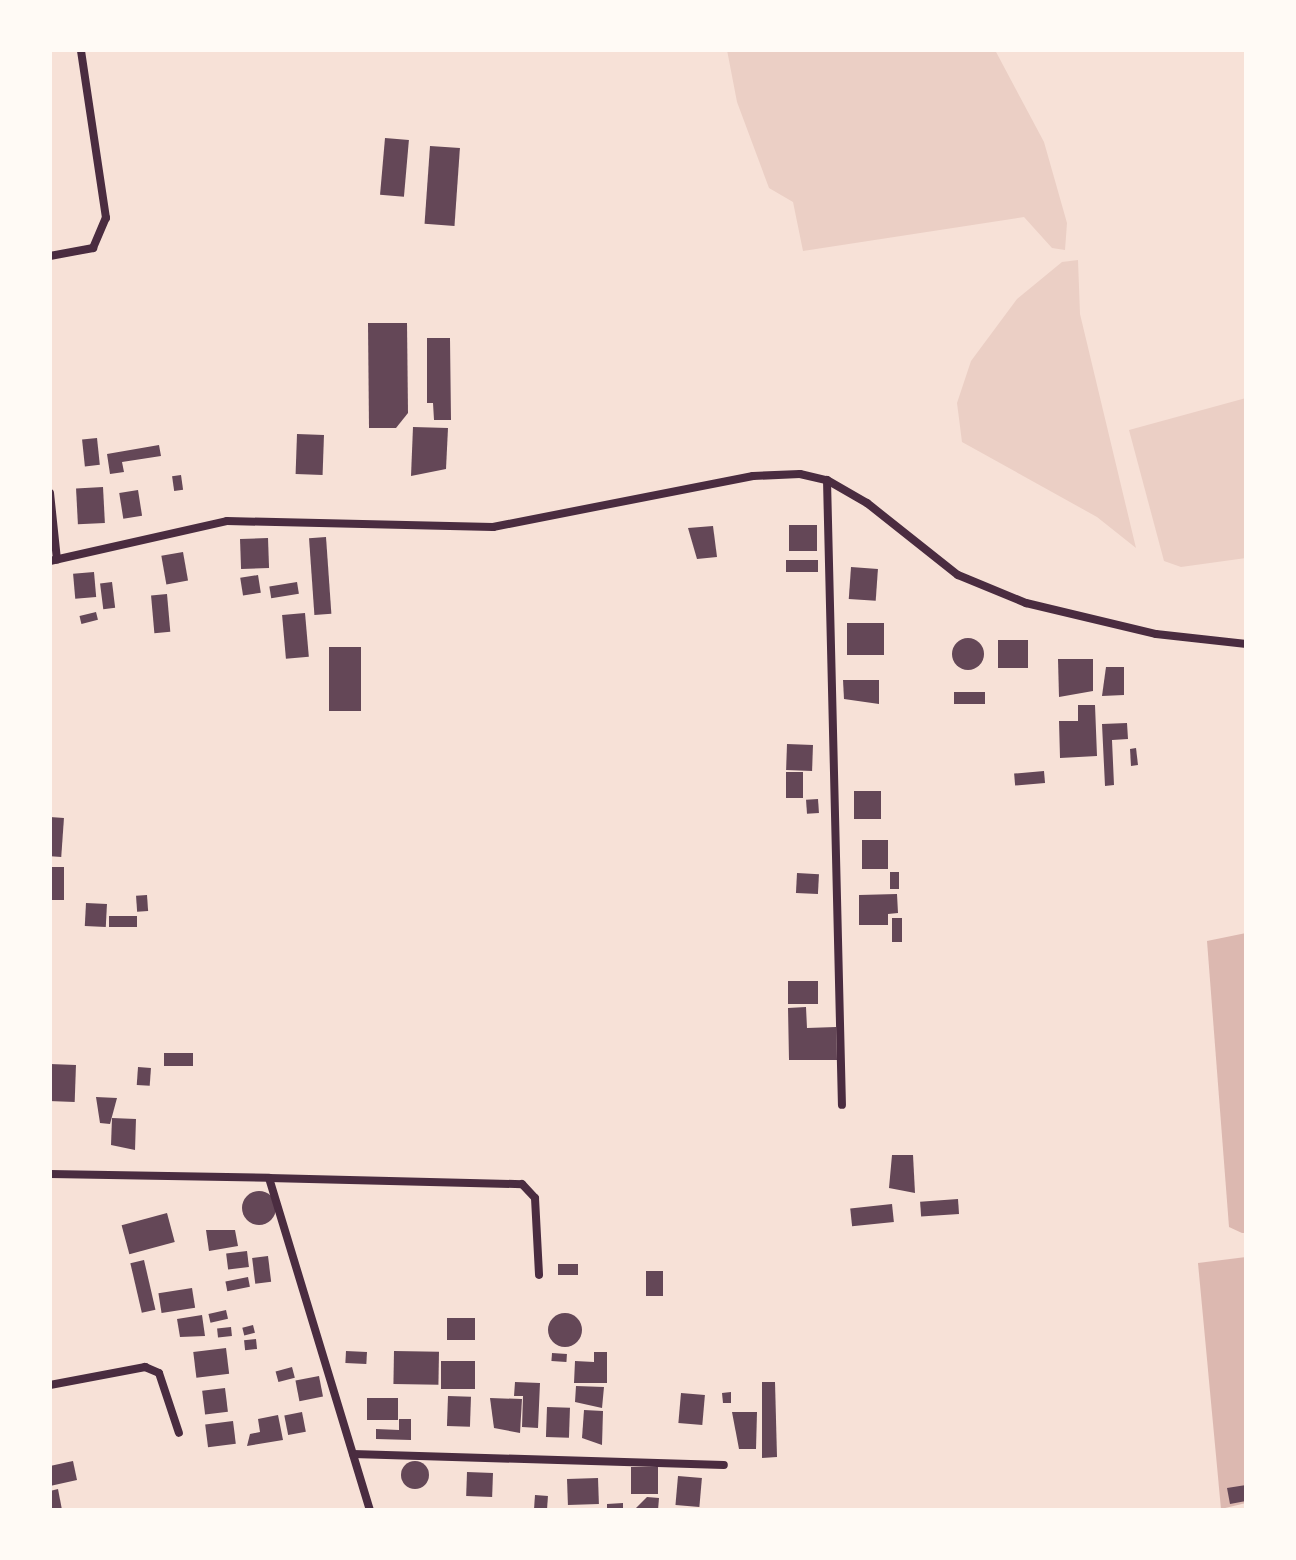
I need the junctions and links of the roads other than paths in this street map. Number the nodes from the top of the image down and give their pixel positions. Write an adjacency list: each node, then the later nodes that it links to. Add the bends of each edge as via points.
1 (81, 50): 2 (street, via 106,218 93,248)
2 (50, 256)
3 (827, 480): 5 (street, via 753,476 493,527 227,521); 6 (street, via 958,575 1026,603 1156,634); 7 (street)
4 (50, 493): 5 (street)
5 (54, 561)
6 (1246, 644)
7 (842, 1105)
8 (50, 1174): 9 (street)
9 (269, 1178): 10 (street, via 522,1184 535,1198); 13 (street)
10 (539, 1275)
11 (50, 1385): 12 (street, via 145,1367 159,1373)
12 (179, 1433)
13 (353, 1454): 14 (street); 15 (street)
14 (724, 1465)
15 (370, 1510)

